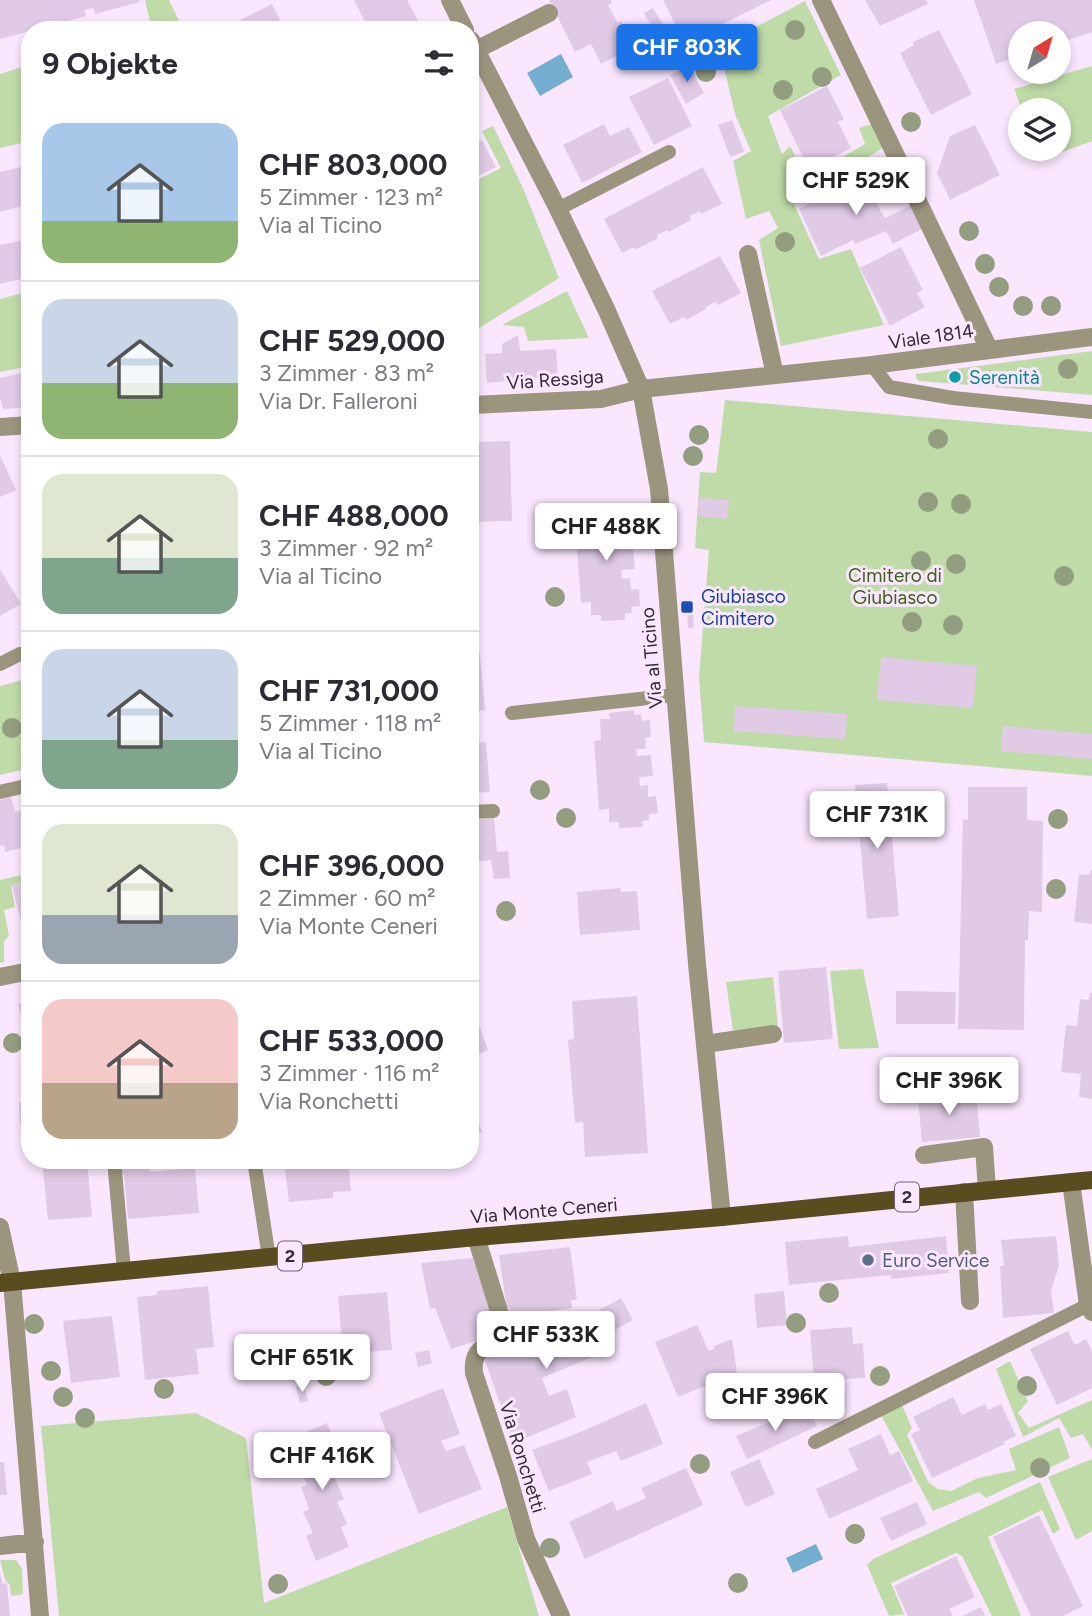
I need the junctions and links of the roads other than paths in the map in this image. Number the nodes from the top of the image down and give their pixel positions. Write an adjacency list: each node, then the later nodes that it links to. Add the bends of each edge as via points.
1 (450, 0): 4 (street)
2 (821, 0): 11 (street)
3 (549, 13): 5 (street, Via al Ticino)
4 (460, 21)
5 (479, 42)
6 (479, 57): 8 (street, Via al Ticino)
7 (669, 152): 8 (lane)
8 (558, 209): 14 (street, Via al Ticino)
9 (748, 254): 13 (street)
10 (1092, 337): 11 (street, Viale 1814)
11 (989, 349): 12 (street, Viale 1814)
12 (872, 365): 13 (street, Viale 1814); 16 (lane, via 890,387)
13 (775, 375): 14 (street, Viale 1814)
14 (641, 389): 15 (street, Via Ressiga, via 601,399); 21 (street, Via al Ticino, via 659,489)
15 (479, 405)
16 (1092, 412)
17 (21, 426): 18 (street)
18 (0, 427)
19 (20, 654): 20 (lane)
20 (0, 664)
21 (676, 695): 22 (lane); 30 (street, Via al Ticino)
22 (512, 713)
23 (21, 787): 24 (lane)
24 (0, 792)
25 (493, 811): 26 (lane)
26 (479, 812)
27 (21, 973): 28 (street)
28 (0, 977)
29 (774, 1034): 30 (street)
30 (705, 1044): 38 (street, Via al Ticino)
31 (923, 1155): 36 (street, via 984,1147)
32 (115, 1169): 42 (lane)
33 (255, 1169): 41 (lane)
34 (1092, 1180): 35 (main road, Via Monte Ceneri / 2)
35 (1071, 1182): 36 (main road, Via Monte Ceneri / 2); 45 (street)
36 (987, 1190): 37 (main road, Via Monte Ceneri / 2)
37 (964, 1192): 38 (main road, Via Monte Ceneri / 2); 44 (street)
38 (722, 1217): 40 (main road, Via Monte Ceneri / 2)
39 (0, 1227): 43 (street)
40 (476, 1237): 41 (main road, Via Monte Ceneri / 2); 50 (street, Via Ronchetti, via 505,1327 474,1357 474,1373 526,1539)
41 (269, 1258): 42 (main road, Via Monte Ceneri / 2)
42 (124, 1271): 43 (main road, Via Monte Ceneri / 2)
43 (6, 1283): 47 (street)
44 (970, 1301)
45 (1090, 1309): 46 (lane)
46 (815, 1442)
47 (34, 1542): 48 (street); 49 (street)
48 (0, 1546)
49 (40, 1616)
50 (561, 1616)

